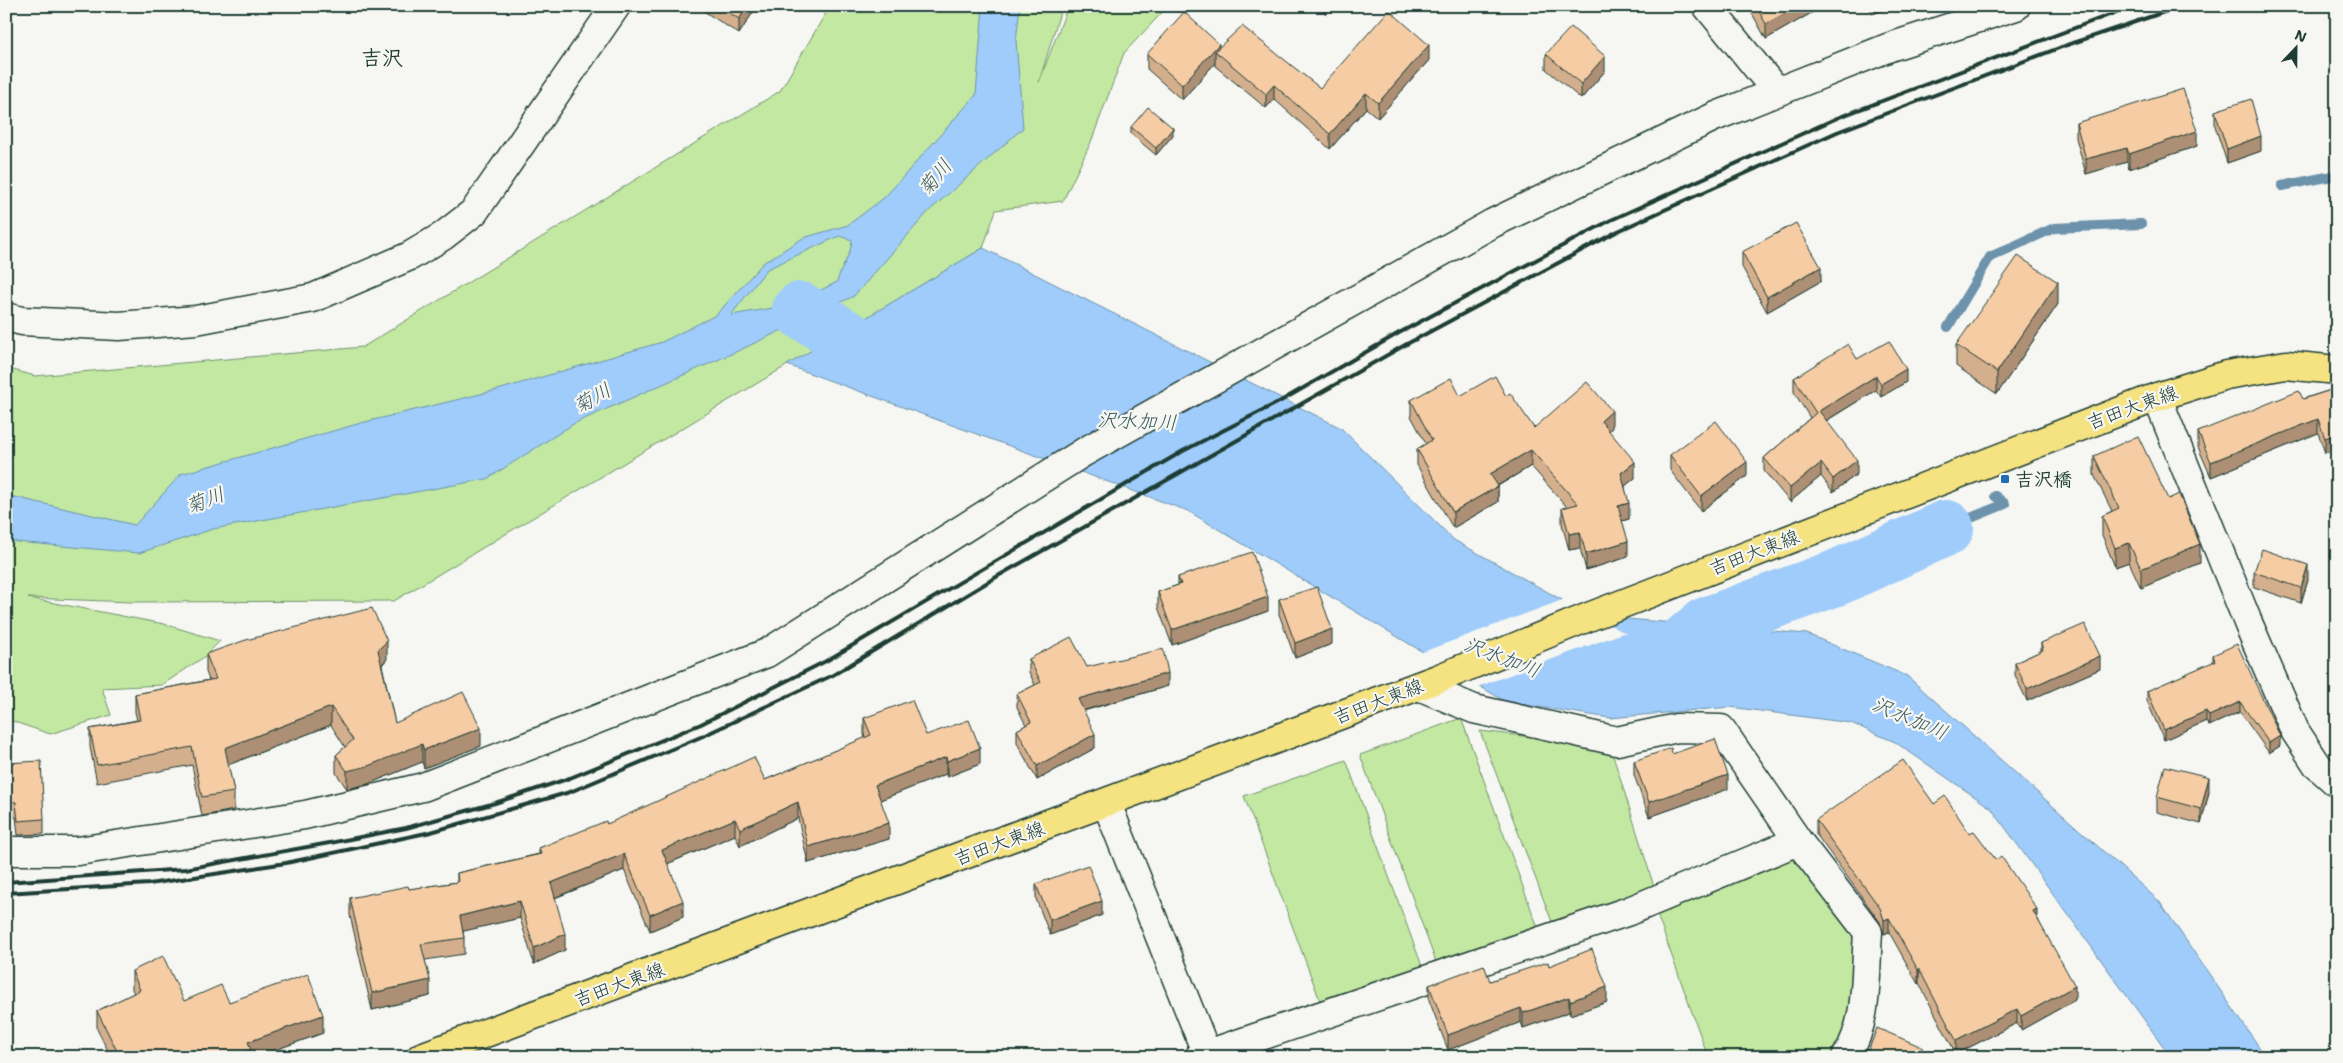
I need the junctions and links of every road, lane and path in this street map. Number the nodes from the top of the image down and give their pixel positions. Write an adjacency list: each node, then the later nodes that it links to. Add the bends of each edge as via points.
1 (616, 6): 5 (street, via 474,212 410,256 313,298 196,320 119,326 22,321)
2 (1707, 6): 4 (street)
3 (2016, 6): 4 (street, via 1890,47)
4 (1777, 92): 12 (street, via 1714,117 1493,223 1084,452 767,653 423,787 277,820 78,851)
5 (6, 317)
6 (2337, 370): 7 (main road, 吉田大東線, via 2286,365 2226,375)
7 (2157, 396): 8 (main road, 吉田大東線); 9 (street, via 2295,731 2318,766)
8 (1428, 682): 10 (main road, 吉田大東線); 11 (street, via 1474,709 1617,741 1677,728 1721,729)
9 (2337, 783)
10 (1107, 804): 13 (street); 14 (main road, 吉田大東線)
11 (1798, 841): 13 (street, via 1629,910); 15 (street, via 1868,932 1861,1016 1852,1048)
12 (6, 852)
13 (1205, 1056)
14 (421, 1057)
15 (1846, 1057)

